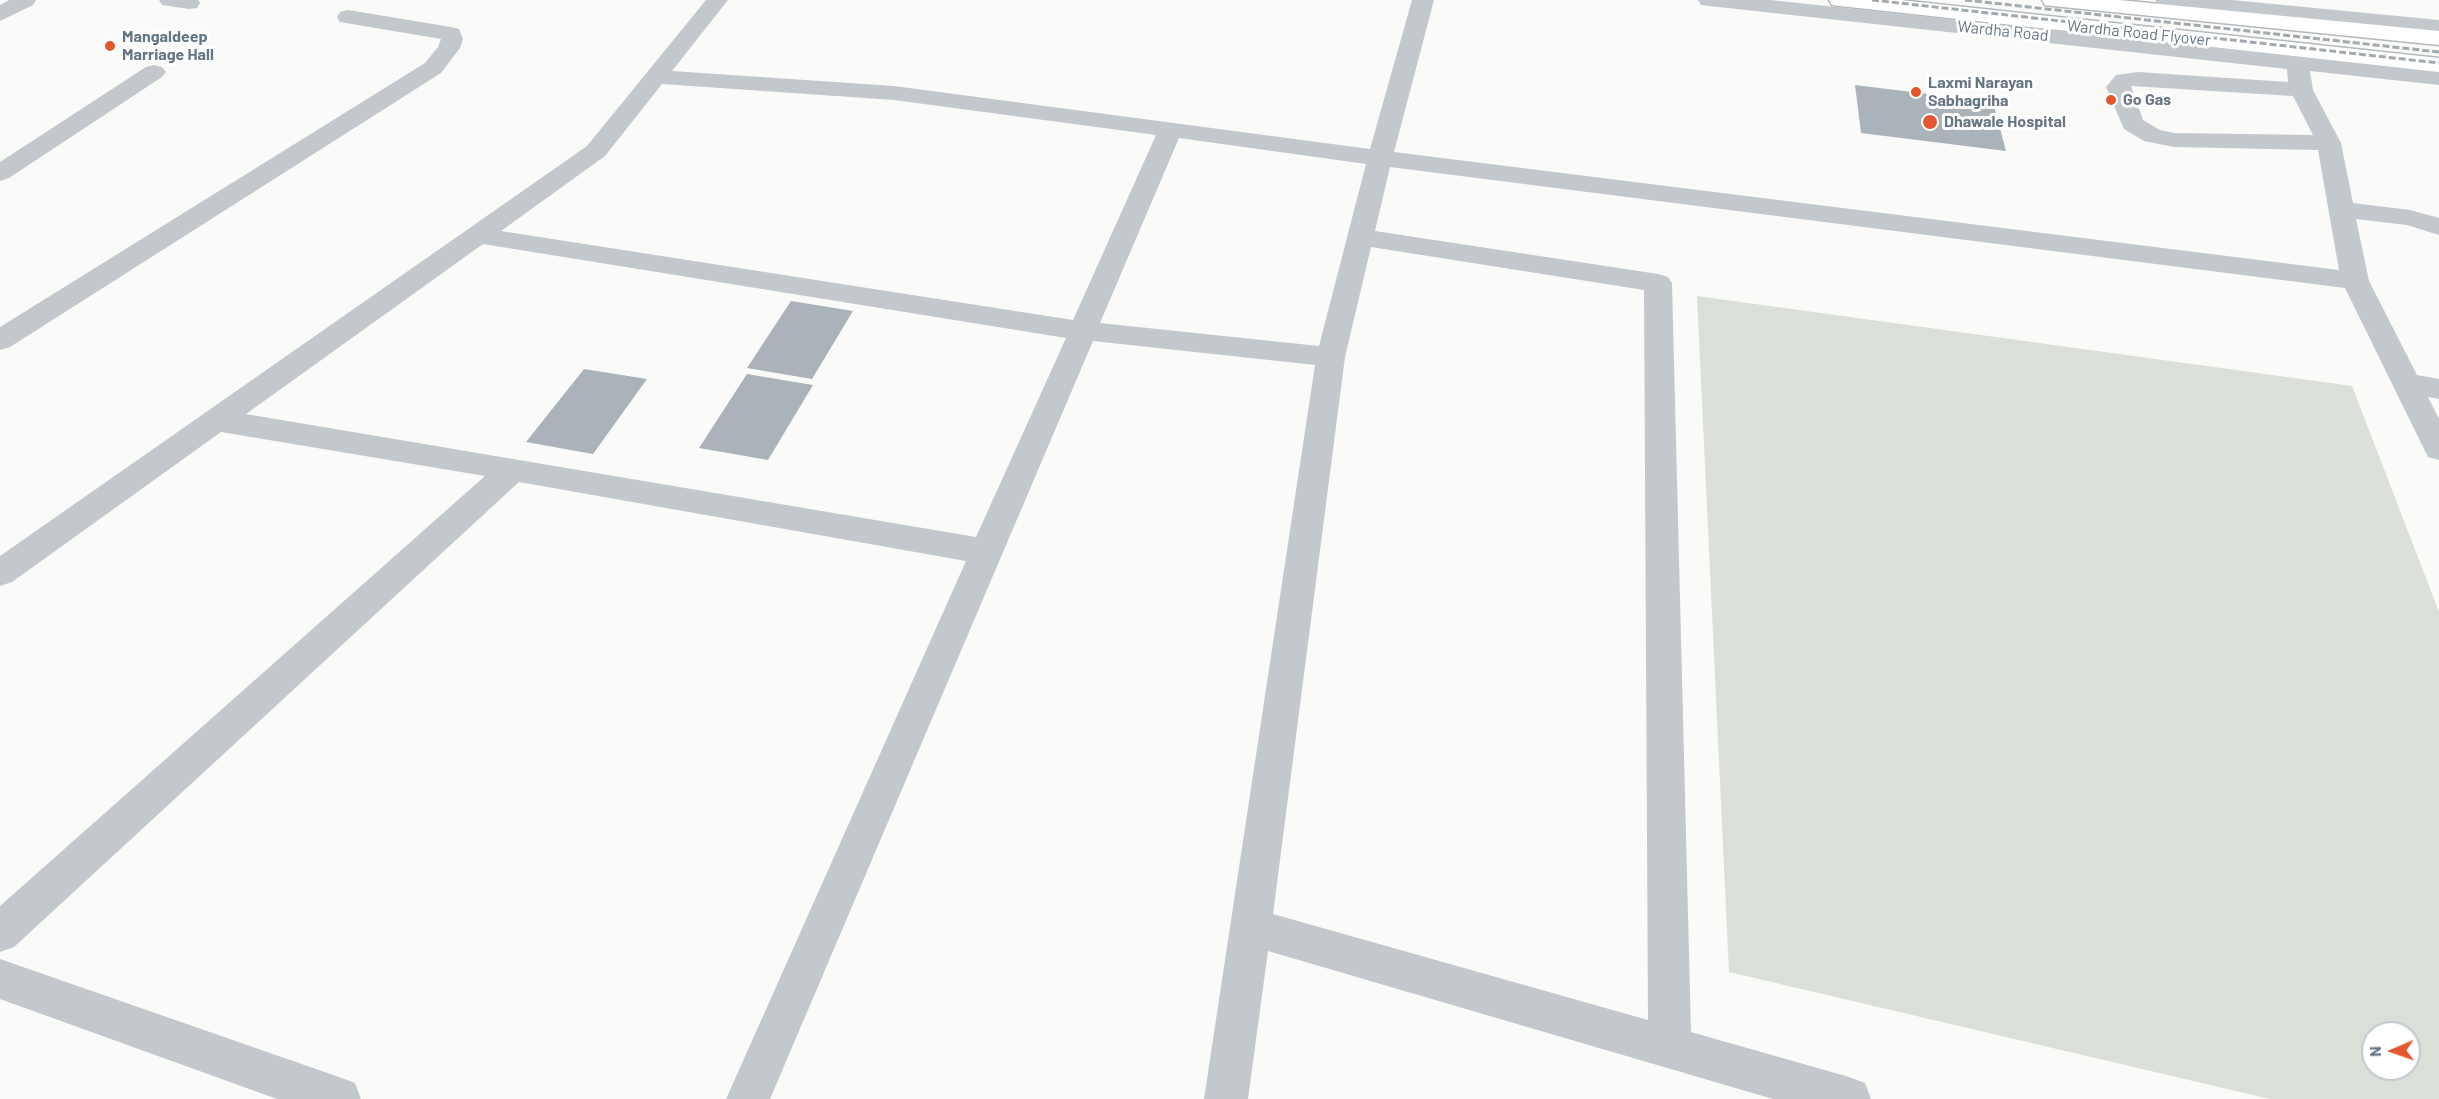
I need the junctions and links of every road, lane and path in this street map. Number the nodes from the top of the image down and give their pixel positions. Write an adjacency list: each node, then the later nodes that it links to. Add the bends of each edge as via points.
1 (25, 0): 8 (street)
2 (717, 0): 15 (street)
3 (1423, 0): 20 (street)
4 (1709, 0): 12 (street, Wardha Road)
5 (1840, 0): 13 (highway, Wardha Road Flyover)
6 (2053, 0): 11 (highway, Wardha Road Flyover)
7 (2166, 0): 10 (street)
8 (0, 14)
9 (348, 17): 28 (street, via 451,34 452,39 433,68)
10 (2439, 27)
11 (2439, 38)
12 (2298, 63): 16 (street, Wardha Road); 17 (street)
13 (2439, 65)
14 (154, 72): 21 (street)
15 (656, 76): 18 (street, via 894,93); 24 (street, via 596,151)
16 (2439, 78)
17 (2301, 90): 19 (street); 19 (street, via 2138,79 2124,80 2118,87 2133,124 2153,136 2174,140)
18 (1171, 129): 20 (street); 27 (street)
19 (2329, 143): 22 (street)
20 (1380, 158): 25 (street); 26 (street)
21 (0, 173)
22 (2341, 209): 23 (street, via 2410,218); 26 (street)
23 (2439, 227)
24 (478, 235): 27 (street); 32 (street)
25 (1361, 237): 29 (street); 40 (street, via 1658,283)
26 (2355, 281): 30 (street)
27 (1083, 331): 29 (street); 35 (street)
28 (0, 340)
29 (1331, 357): 37 (street)
30 (2406, 383): 31 (street); 33 (street)
31 (2439, 389)
32 (216, 420): 34 (street); 36 (street)
33 (2439, 449)
34 (513, 469): 35 (street); 38 (street)
35 (987, 552): 42 (street)
36 (0, 573)
37 (1251, 927): 40 (street); 43 (street)
38 (0, 933)
39 (0, 979): 41 (street)
40 (1670, 1048): 44 (street)
41 (339, 1099)
42 (748, 1099)
43 (1226, 1099)
44 (1850, 1099)

